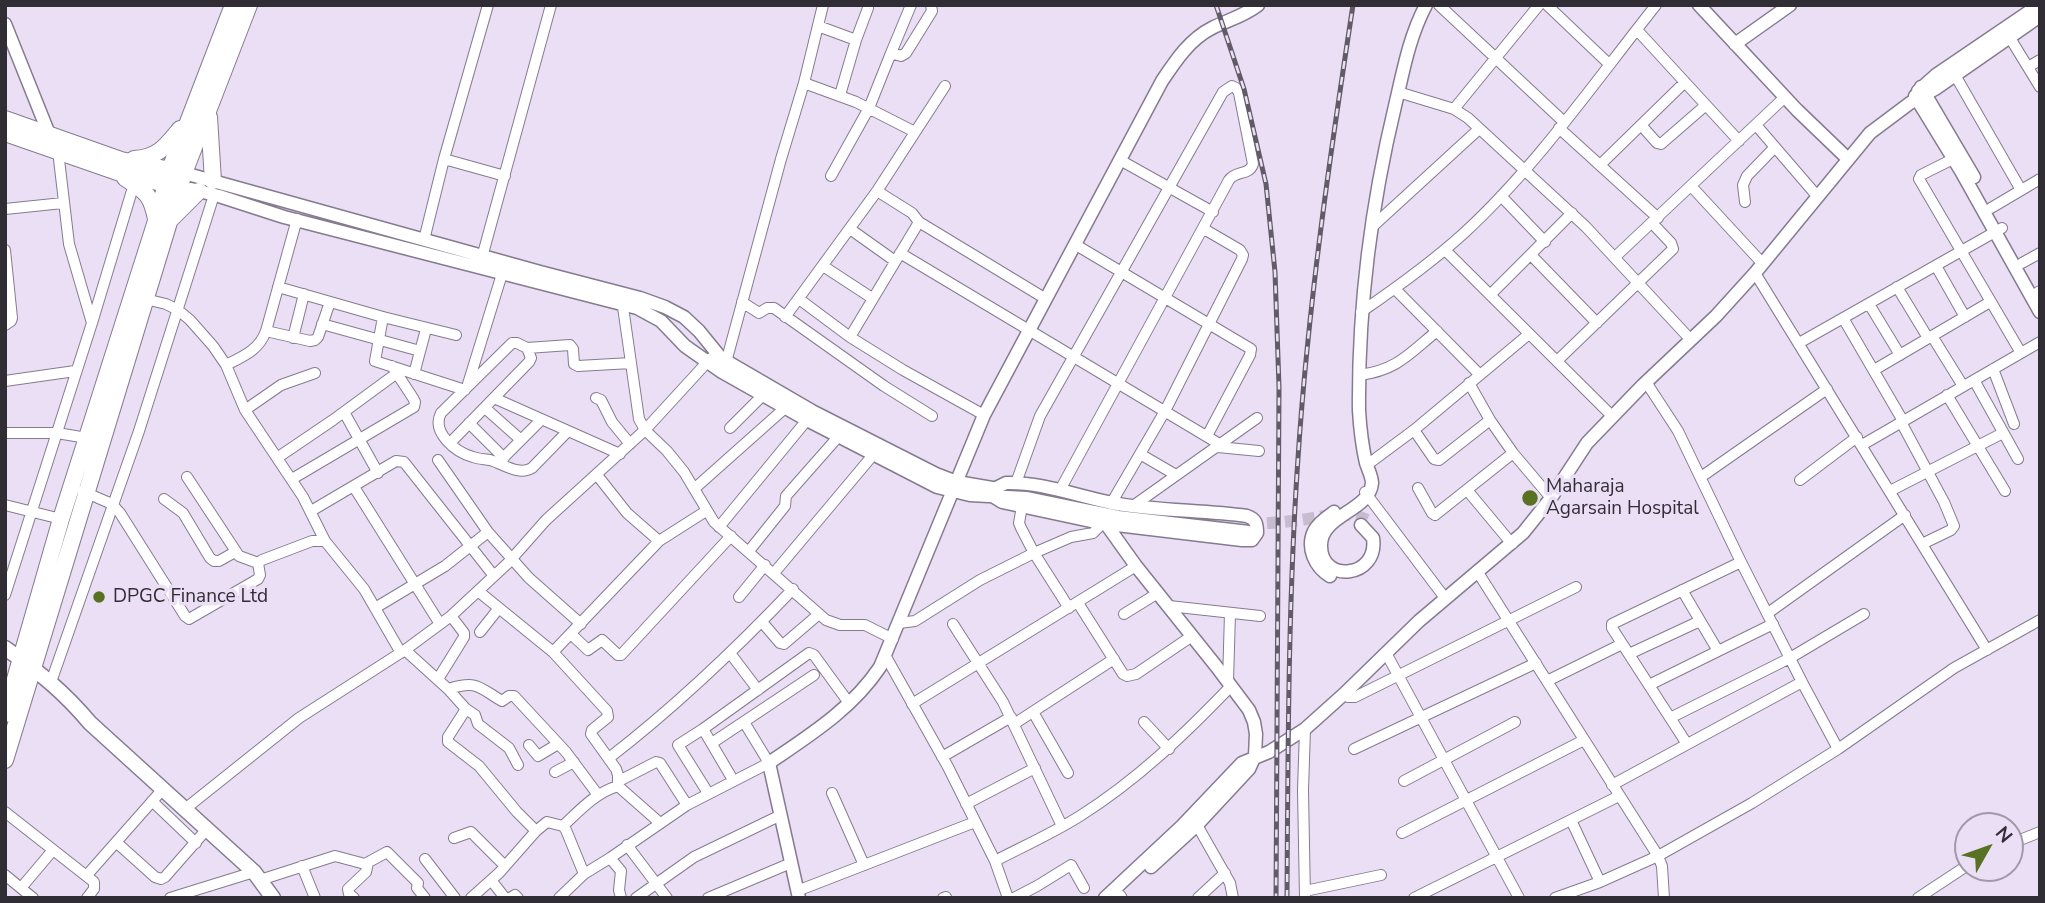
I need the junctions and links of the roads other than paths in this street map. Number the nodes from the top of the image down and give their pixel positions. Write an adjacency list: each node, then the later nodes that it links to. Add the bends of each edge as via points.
1 (233, 5): 44 (main road)
2 (249, 5): 42 (main road)
3 (488, 5): 55 (street)
4 (551, 5): 62 (street)
5 (823, 5): 20 (street)
6 (911, 5): 25 (street)
7 (931, 5): 25 (street, via 932,11 906,52 901,56)
8 (1258, 5): 58 (street, via 1211,28 1188,46 1162,81)
9 (1426, 5): 35 (street)
10 (1439, 5): 26 (street)
11 (1539, 5): 26 (street)
12 (1547, 5): 28 (street)
13 (1656, 5): 21 (street)
14 (1699, 5): 24 (street)
15 (1790, 5): 24 (street)
16 (2039, 5): 22 (street)
17 (868, 8): 23 (street)
18 (2040, 16): 22 (street)
19 (5, 24): 51 (street)
20 (818, 26): 23 (street); 32 (street)
21 (1637, 30): 28 (street); 31 (street)
22 (2007, 33): 29 (street); 30 (street); 37 (street, via 1936,75)
23 (856, 40): 36 (street)
24 (1735, 44): 38 (street)
25 (891, 53): 40 (street)
26 (1495, 59): 41 (street); 45 (street)
27 (2040, 60): 29 (street)
28 (1609, 64): 45 (street)
29 (2028, 67): 34 (street)
30 (1955, 75): 37 (street); 70 (street)
31 (1685, 82): 39 (street); 46 (street)
32 (804, 83): 36 (street); 120 (street)
33 (945, 86): 49 (street)
34 (2040, 87)
35 (1398, 92): 41 (street); 84 (street)
36 (840, 95): 40 (street)
37 (1918, 96): 56 (street, via 1870,133); 57 (street); 76 (street)
38 (1785, 97): 47 (street); 56 (street)
39 (1706, 105): 46 (street, via 1661,144); 52 (street)
40 (869, 108): 49 (street); 63 (street)
41 (1454, 109): 48 (street)
42 (208, 111): 64 (main road); 69 (main road)
43 (5, 119): 51 (main road)
44 (188, 119): 59 (main road, via 164,148 148,159); 64 (main road)
45 (1561, 125): 60 (street); 61 (street)
46 (1640, 125): 60 (street)
47 (1756, 125): 52 (street); 53 (street)
48 (1479, 129): 61 (street); 84 (street)
49 (915, 132): 71 (street)
50 (5, 133): 54 (main road)
51 (49, 134): 59 (main road)
52 (1739, 141): 67 (street)
53 (1775, 147): 73 (street); 74 (street, via 1747,176)
54 (58, 151): 59 (main road); 75 (street)
55 (444, 159): 62 (street); 88 (street)
56 (1848, 159): 73 (street)
57 (1953, 159): 87 (street); 93 (street, via 1919,177)
58 (1120, 160): 68 (street); 90 (street)
59 (118, 165): 64 (main road); 66 (main road)
60 (1600, 165): 81 (street)
61 (1525, 170): 72 (street); 79 (street)
62 (505, 176): 98 (street)
63 (831, 176)
64 (175, 178): 69 (street); 82 (main road)
65 (2040, 180): 70 (street)
66 (134, 184): 82 (main road, via 153,202); 130 (street)
67 (1691, 186): 81 (street); 103 (street)
68 (1170, 188): 78 (street); 78 (street, via 1223,92 1232,86 1239,93 1253,164 1247,172 1231,177); 104 (street)
69 (209, 189): 80 (street); 82 (main road); 88 (street); 123 (street)
70 (2021, 190): 76 (street)
71 (877, 191): 83 (street); 85 (street)
72 (1501, 196): 89 (street); 92 (street)
73 (1818, 197): 103 (street)
74 (1745, 202)
75 (63, 203): 77 (street); 130 (street, via 69,244)
76 (1992, 208): 87 (street)
77 (5, 209)
78 (1213, 212): 86 (street)
79 (1572, 213): 89 (street); 97 (street)
80 (297, 219): 98 (street); 107 (street)
81 (1655, 220): 97 (street); 106 (street, via 1673,250)
82 (163, 221): 113 (main road)
83 (919, 222): 96 (street); 118 (street)
84 (1372, 227): 124 (street)
85 (850, 229): 96 (street); 101 (street)
86 (1204, 229): 115 (street); 133 (street, via 1244,255)
87 (1999, 230): 93 (street); 99 (street); 125 (street)
88 (424, 240): 98 (street)
89 (1545, 242): 95 (street)
90 (1076, 245): 104 (street); 118 (street)
91 (5, 250): 100 (street)
92 (1445, 250): 109 (street); 112 (street)
93 (1961, 251): 102 (street); 121 (street)
94 (2040, 253): 99 (street)
95 (1531, 255): 112 (street); 131 (street)
96 (897, 257): 114 (street); 136 (street)
97 (1615, 257): 106 (street)
98 (481, 262): 105 (street); 116 (street)
99 (2022, 263): 110 (street)
100 (6, 266): 134 (street, via 12,318)
101 (823, 266): 114 (street); 117 (street)
102 (1936, 266): 108 (street); 128 (street)
103 (1759, 269): 144 (street); 147 (street)
104 (1122, 272): 115 (street); 153 (street)
105 (502, 274): 116 (street); 172 (street)
106 (1639, 283): 131 (street); 144 (street)
107 (278, 287): 111 (street); 137 (street)
108 (1897, 288): 122 (street); 142 (street)
109 (1395, 289): 124 (street); 138 (street)
110 (2039, 292)
111 (304, 294): 119 (street); 143 (street)
112 (1490, 295): 139 (street)
113 (139, 298): 123 (street); 202 (main road); 233 (main road)
114 (872, 298): 141 (street)
115 (1166, 298): 133 (street); 169 (street)
116 (622, 299): 152 (street, via 660,321 685,346); 152 (street, via 640,298 684,317 699,331); 155 (street)
117 (799, 299): 127 (street); 141 (street)
118 (1046, 299): 136 (street)
119 (330, 302): 126 (street); 132 (street)
120 (742, 302): 127 (street, via 759,313 771,307); 157 (street)
121 (1990, 302): 128 (street); 150 (street)
122 (1869, 303): 129 (street); 151 (street)
123 (178, 310): 156 (street); 243 (street)
124 (1361, 312): 164 (street)
125 (2040, 312)
126 (383, 317): 135 (street); 145 (street)
127 (785, 317): 184 (street)
128 (1965, 317): 142 (street)
129 (1843, 318): 147 (street); 160 (street)
130 (92, 323): 161 (street)
131 (1597, 323): 154 (street)
132 (322, 324): 143 (street, via 314,340); 145 (street)
133 (1209, 324): 181 (street); 200 (street, via 1251,352)
134 (5, 325)
135 (426, 329): 140 (street); 149 (street)
136 (1029, 330): 153 (street); 183 (street)
137 (266, 331): 143 (street); 156 (street, via 255,349)
138 (1437, 331): 164 (street, via 1396,365); 165 (street)
139 (1530, 334): 154 (street); 165 (street)
140 (456, 335)
141 (850, 337): 183 (street)
142 (1930, 337): 151 (street); 171 (street)
143 (293, 338)
144 (1691, 340): 168 (street)
145 (379, 341): 149 (street); 159 (street, via 375,361)
146 (2040, 342): 150 (street)
147 (1799, 343): 173 (street)
148 (527, 348): 155 (street, via 570,345 578,366); 172 (street, via 512,343); 176 (street, via 531,360)
149 (420, 351): 163 (street)
150 (2021, 353): 158 (street)
151 (1900, 355): 160 (street)
152 (712, 357): 157 (street); 195 (street)
153 (1075, 357): 169 (street); 228 (street, via 1041,416)
154 (1556, 361): 185 (street)
155 (631, 363): 195 (street, via 639,419)
156 (226, 365): 180 (street)
157 (725, 367): 174 (street); 230 (street)
158 (1993, 369): 166 (street); 192 (street)
159 (395, 370): 163 (street); 182 (street); 203 (street, via 414,407)
160 (1874, 370): 190 (street)
161 (75, 371): 167 (street); 198 (street)
162 (315, 373): 180 (street, via 281,385)
163 (414, 374): 172 (street)
164 (1360, 375): 219 (street)
165 (1480, 375): 170 (street)
166 (1974, 380): 171 (street); 199 (street)
167 (5, 381)
168 (1646, 382): 185 (street); 225 (street)
169 (1118, 383): 181 (street); 234 (street)
170 (1469, 383): 187 (street); 194 (street)
171 (1962, 386): 175 (street)
172 (466, 389): 206 (street, via 438,419 437,426)
173 (1828, 389): 205 (street); 225 (street)
174 (763, 395): 179 (street); 193 (street)
175 (1947, 395): 190 (street); 209 (street)
176 (494, 398): 178 (street); 188 (street)
177 (596, 398): 207 (street)
178 (485, 408): 191 (street); 204 (street)
179 (785, 408): 189 (street); 232 (street)
180 (246, 410): 215 (street)
181 (1165, 411): 200 (street); 213 (street)
182 (344, 412): 203 (street); 215 (street)
183 (984, 415): 230 (street)
184 (932, 416)
185 (1612, 416): 240 (street, via 1587,443)
186 (1257, 418): 208 (street)
187 (1490, 419): 194 (street, via 1439,460); 211 (street)
188 (541, 420): 196 (street); 204 (street)
189 (807, 420): 201 (street); 254 (street)
190 (1902, 421): 205 (street); 220 (street)
191 (469, 423): 206 (street); 218 (street)
192 (2014, 424)
193 (730, 428)
194 (1413, 429): 219 (street)
195 (645, 430): 207 (street); 232 (street, via 676,460)
196 (568, 431): 212 (street); 218 (street, via 526,471)
197 (5, 433): 198 (street)
198 (57, 433): 202 (street); 249 (street)
199 (2003, 433): 209 (street); 216 (street)
200 (1207, 436): 208 (street)
201 (838, 437): 214 (street); 263 (street, via 786,496 786,504)
202 (87, 438): 233 (main road)
203 (359, 439): 221 (street); 226 (street)
204 (521, 440): 218 (street)
205 (1859, 441): 227 (street); 236 (street)
206 (450, 443): 218 (street, via 473,457)
207 (631, 444): 212 (street)
208 (1219, 446): 210 (street); 223 (street)
209 (1978, 446): 220 (street); 237 (street)
210 (1259, 450)
211 (1513, 453): 235 (street); 240 (street)
212 (620, 454): 222 (street)
213 (1140, 454): 223 (street); 242 (street)
214 (873, 455): 230 (street, via 937,487); 273 (street)
215 (277, 458): 226 (street)
216 (2018, 459)
217 (438, 460): 256 (street)
218 (501, 461)
219 (1367, 465): 238 (street, via 1372,483)
220 (1928, 472): 236 (street); 261 (street, via 1954,526)
221 (378, 473): 229 (street); 262 (street, via 396,461 404,462)
222 (597, 475): 259 (street, via 627,513); 266 (street)
223 (1176, 475): 246 (street)
224 (187, 477): 264 (street)
225 (1701, 478): 268 (street)
226 (292, 479): 248 (street)
227 (1800, 480)
228 (1016, 483): 234 (street); 239 (street, via 1006,483)
229 (354, 486): 248 (street); 275 (street)
230 (955, 487): 239 (street); 299 (street)
231 (1418, 488): 235 (street, via 1435,515)
232 (694, 489): 247 (street)
233 (79, 490): 243 (street); 251 (main road); 322 (main road)
234 (1060, 490): 242 (street)
235 (1467, 490): 260 (street)
236 (1890, 491): 250 (street)
237 (2004, 491)
238 (1367, 492): 253 (street, via 1315,530 1311,547 1325,573 1345,580 1374,566 1381,548 1379,536); 283 (street)
239 (994, 493): 245 (street, via 1005,503); 255 (street, via 1093,513)
240 (1552, 498): 260 (street)
241 (164, 499): 264 (street, via 183,513 214,561)
242 (1112, 502): 246 (street)
243 (112, 504): 269 (street, via 189,619 258,579); 327 (street)
244 (5, 505): 249 (street)
245 (1022, 506): 252 (street); 265 (street, via 1019,523)
246 (1133, 506): 252 (street, via 1247,516 1257,525 1257,533 1252,540 1242,540)
247 (706, 510): 254 (street); 259 (street)
248 (312, 511): 258 (street)
249 (31, 513): 251 (street); 267 (street)
250 (1905, 515): 261 (street); 291 (street)
251 (61, 519): 322 (main road)
252 (1103, 523): 265 (street, via 1093,533); 271 (street)
253 (1364, 523)
254 (719, 527): 257 (street)
255 (1249, 528)
256 (488, 532): 262 (street); 266 (street)
257 (731, 536): 263 (street); 305 (street, via 621,654 602,640 588,650)
258 (325, 541): 269 (street, via 312,541); 286 (street)
259 (659, 541): 301 (street)
260 (1512, 544): 272 (street)
261 (1922, 544): 310 (street)
262 (470, 547): 274 (street); 275 (street)
263 (749, 551): 270 (street)
264 (236, 552): 269 (street, via 242,559)
265 (1034, 553): 284 (street); 299 (street, via 915,621)
266 (512, 558): 274 (street); 301 (street)
267 (10, 562): 281 (street)
268 (1741, 562): 278 (street); 291 (street)
269 (258, 563)
270 (765, 565): 273 (street); 282 (street)
271 (1136, 566): 280 (street); 284 (street)
272 (1477, 571): 283 (street); 295 (street)
273 (774, 573): 277 (street)
274 (494, 576): 279 (street)
275 (415, 585): 286 (street); 300 (street)
276 (1576, 587): 295 (street)
277 (793, 589): 289 (street); 298 (street)
278 (1682, 590): 297 (street); 308 (street, via 1612,624)
279 (478, 591): 287 (street); 293 (street)
280 (1158, 593): 285 (street); 290 (street)
281 (5, 595)
282 (738, 597)
283 (1445, 598): 315 (street)
284 (1073, 605): 319 (street); 320 (street)
285 (1168, 606): 288 (street); 306 (street)
286 (375, 608): 311 (street)
287 (499, 608): 304 (street); 312 (street)
288 (1230, 613): 294 (street); 329 (street)
289 (819, 614): 298 (street, via 784,644); 307 (street, via 832,623 865,625)
290 (1124, 614)
291 (1768, 614): 303 (street)
292 (1864, 614): 318 (street)
293 (451, 616): 300 (street); 325 (street, via 464,637)
294 (1261, 616)
295 (1508, 620): 321 (street); 324 (street)
296 (2040, 620): 310 (street)
297 (1700, 621): 313 (street); 316 (street)
298 (762, 622): 314 (street)
299 (899, 623): 307 (street)
300 (440, 624): 311 (street)
301 (581, 624): 305 (street)
302 (953, 624): 320 (street)
303 (1773, 624): 313 (street); 318 (street)
304 (480, 632)
305 (571, 635): 312 (street)
306 (1192, 636): 319 (street, via 1130,676 1123,674); 329 (street)
307 (892, 639): 317 (street)
308 (1622, 644): 316 (street); 326 (street)
309 (5, 648): 322 (main road)
310 (1987, 650): 355 (street)
311 (403, 651): 325 (street); 380 (street, via 299,718)
312 (553, 652): 358 (street, via 608,714 591,733)
313 (1718, 652): 330 (street)
314 (730, 653): 332 (street); 358 (street)
315 (1386, 653): 324 (street); 333 (street)
316 (1629, 654): 330 (street)
317 (885, 655): 334 (street, via 873,678); 335 (street)
318 (1790, 658): 328 (street); 340 (street)
319 (1114, 659): 337 (street)
320 (978, 663): 335 (street); 341 (street)
321 (1536, 663): 326 (street); 339 (street)
322 (21, 667): 327 (main road); 338 (main road); 345 (main road); 359 (main road)
323 (814, 675): 342 (street)
324 (1398, 675): 333 (street, via 1355,696); 339 (street)
325 (438, 679): 331 (street)
326 (1547, 681): 348 (street)
327 (51, 682): 345 (main road)
328 (1802, 682): 351 (street); 355 (street)
329 (1229, 684): 353 (street); 356 (street, via 1254,722)
330 (1649, 685): 340 (street)
331 (448, 689): 336 (street); 350 (street, via 477,685 502,701 514,696)
332 (758, 690): 334 (street, via 812,653); 346 (street)
333 (1344, 694): 347 (street)
334 (849, 703): 362 (street)
335 (912, 704): 357 (street)
336 (466, 709): 363 (street, via 509,748); 390 (street, via 448,742 479,766)
337 (1033, 712): 341 (street); 366 (street)
338 (5, 713)
339 (1422, 718): 354 (street); 360 (street)
340 (1670, 718): 351 (street)
341 (1013, 721): 357 (street); 364 (street)
342 (744, 722): 349 (street); 362 (street)
343 (1144, 722): 353 (street)
344 (1515, 722): 360 (street)
345 (90, 723): 371 (main road)
346 (703, 729): 349 (street); 372 (street, via 678,744)
347 (1305, 729): 356 (street); 420 (street)
348 (1584, 740): 370 (street); 377 (street)
349 (712, 743): 367 (street)
350 (558, 744): 352 (street, via 538,755); 361 (street)
351 (1687, 744): 370 (street)
352 (528, 745)
353 (1169, 749): 388 (street)
354 (1354, 749)
355 (1838, 749): 397 (street)
356 (1255, 756): 386 (street, via 1249,769); 442 (street, via 1242,763)
357 (942, 757): 378 (street)
358 (609, 758): 369 (street)
359 (5, 760)
360 (1444, 760): 368 (street); 377 (street)
361 (574, 762): 365 (street); 374 (street)
362 (769, 763): 367 (street); 382 (street)
363 (518, 765)
364 (1035, 768): 378 (street); 388 (street)
365 (555, 772)
366 (1068, 773)
367 (733, 780): 372 (street)
368 (1404, 781)
369 (618, 783): 374 (street); 379 (street, via 660,762); 385 (street)
370 (1612, 785): 375 (street)
371 (163, 789): 376 (street); 380 (main road)
372 (708, 793): 379 (street)
373 (832, 793): 405 (street)
374 (598, 794): 387 (street)
375 (1619, 796): 383 (street); 397 (street)
376 (152, 801): 393 (street); 394 (street)
377 (1466, 801): 391 (street); 399 (street)
378 (966, 804): 384 (street)
379 (687, 805): 385 (street)
380 (185, 809): 389 (main road)
381 (5, 811): 396 (street)
382 (780, 815): 403 (street); 416 (street, via 705,850)
383 (1571, 820): 399 (street); 415 (street)
384 (975, 822): 401 (street); 405 (street)
385 (660, 823): 395 (street)
386 (1197, 825): 407 (street); 423 (street)
387 (563, 826): 390 (street, via 547,821); 408 (street)
388 (1062, 826): 401 (street)
389 (207, 829): 394 (street); 413 (main road)
390 (536, 831): 404 (street)
391 (1402, 834)
392 (454, 838): 404 (street, via 471,832)
393 (116, 842): 394 (street, via 160,879); 411 (street)
394 (196, 843)
395 (627, 845): 398 (street); 416 (street)
396 (53, 850): 411 (street); 418 (street)
397 (1658, 856): 415 (street); 448 (street)
398 (610, 858): 408 (street); 436 (street, via 621,871)
399 (1497, 858): 445 (street); 446 (street)
400 (425, 859): 430 (street)
401 (995, 861): 440 (street)
402 (369, 863): 406 (street, via 335,856); 428 (street, via 348,889); 429 (street, via 389,852 417,882)
403 (791, 863): 421 (street); 439 (street)
404 (504, 865): 414 (street)
405 (864, 865): 421 (street)
406 (302, 866): 413 (street); 427 (street)
407 (1225, 873): 443 (street); 444 (street)
408 (584, 874): 417 (street)
409 (1954, 874): 449 (street)
410 (5, 875): 418 (street)
411 (87, 875): 425 (street, via 95,886)
412 (1381, 875): 420 (street)
413 (257, 876): 422 (street); 426 (main road)
414 (491, 880): 431 (street); 432 (street)
415 (1600, 882): 447 (street)
416 (656, 884): 437 (street); 438 (street)
417 (570, 886): 434 (street); 435 (street)
418 (21, 888): 424 (street)
419 (1084, 888): 441 (street, via 1070,865)
420 (1305, 894)
421 (798, 895)
422 (177, 897)
423 (1120, 897)
424 (33, 898)
425 (88, 898)
426 (273, 898)
427 (315, 898)
428 (354, 898)
429 (425, 898)
430 (455, 898)
431 (471, 898)
432 (508, 898): 433 (street)
433 (518, 898)
434 (559, 898)
435 (575, 898)
436 (621, 898)
437 (636, 898)
438 (667, 898)
439 (708, 898)
440 (1008, 898)
441 (1014, 898)
442 (1105, 898)
443 (1198, 898)
444 (1233, 898)
445 (1415, 898)
446 (1518, 898)
447 (1555, 898)
448 (1664, 898)
449 (1918, 898)

